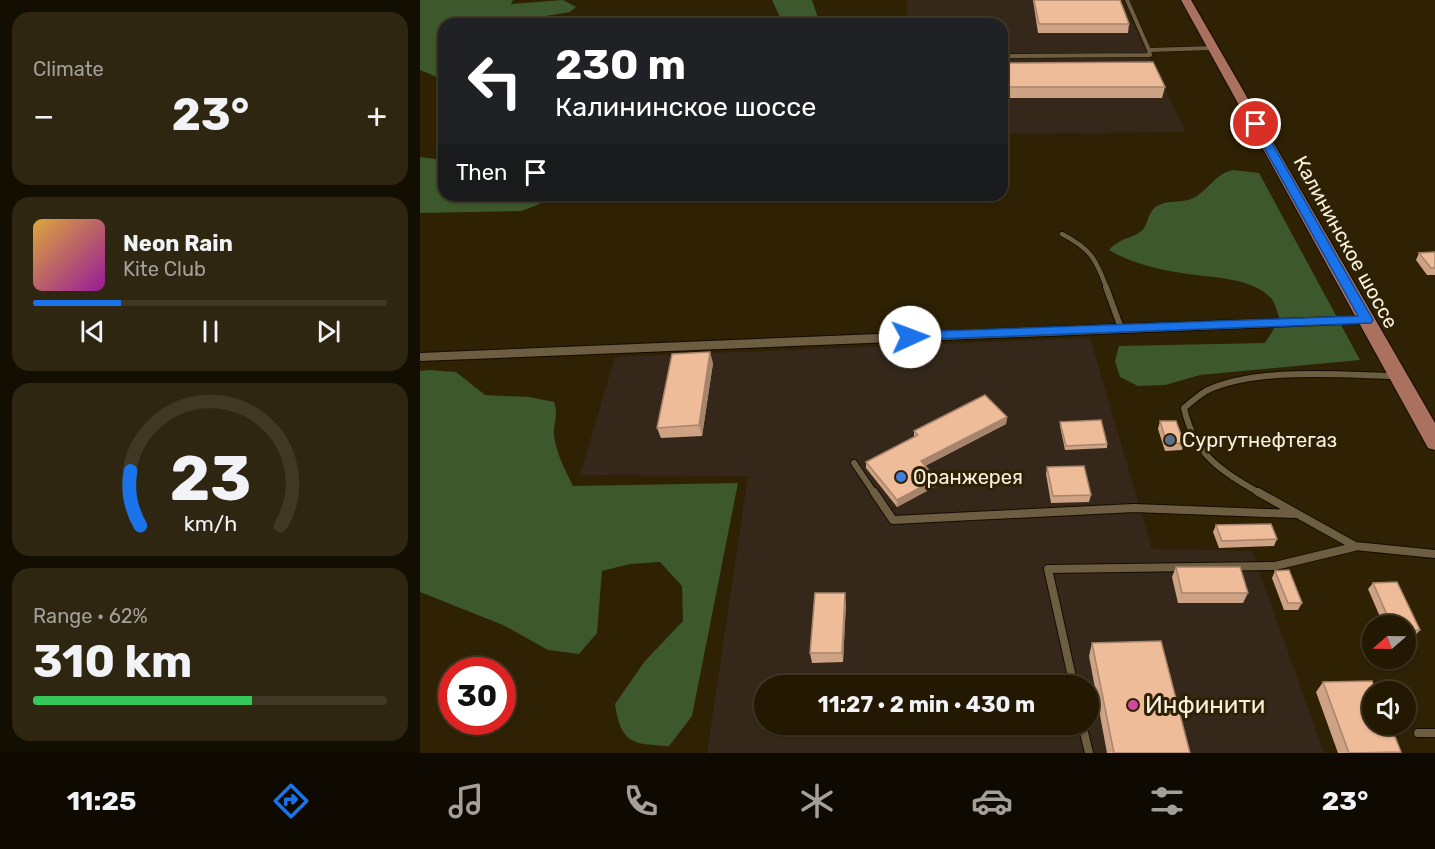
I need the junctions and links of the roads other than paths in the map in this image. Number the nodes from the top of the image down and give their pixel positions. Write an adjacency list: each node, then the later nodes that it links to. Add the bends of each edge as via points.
1 (1127, 0): 4 (lane)
2 (1186, 0): 3 (main road, Калининское шоссе)
3 (1213, 48): 4 (lane); 7 (main road, Калининское шоссе)
4 (1149, 50): 5 (lane, via 1150,55)
5 (1008, 56)
6 (1062, 234): 8 (lane, via 1096,260)
7 (1366, 320): 8 (street); 10 (main road, Калининское шоссе)
8 (1121, 328): 9 (street)
9 (420, 357)
10 (1398, 376): 11 (main road, Калининское шоссе); 13 (lane, via 1273,377 1245,381 1207,391 1184,408 1189,430 1203,453 1230,476)
11 (1435, 442)
12 (854, 463): 13 (lane, via 894,520 1134,508)
13 (1296, 514): 14 (lane)
14 (1355, 546): 15 (lane); 16 (lane, via 1275,566 1048,569)
15 (1435, 554)
16 (1072, 675)
17 (1418, 733): 18 (lane)
18 (1435, 733)
19 (1085, 735): 20 (lane)
20 (1089, 753)

